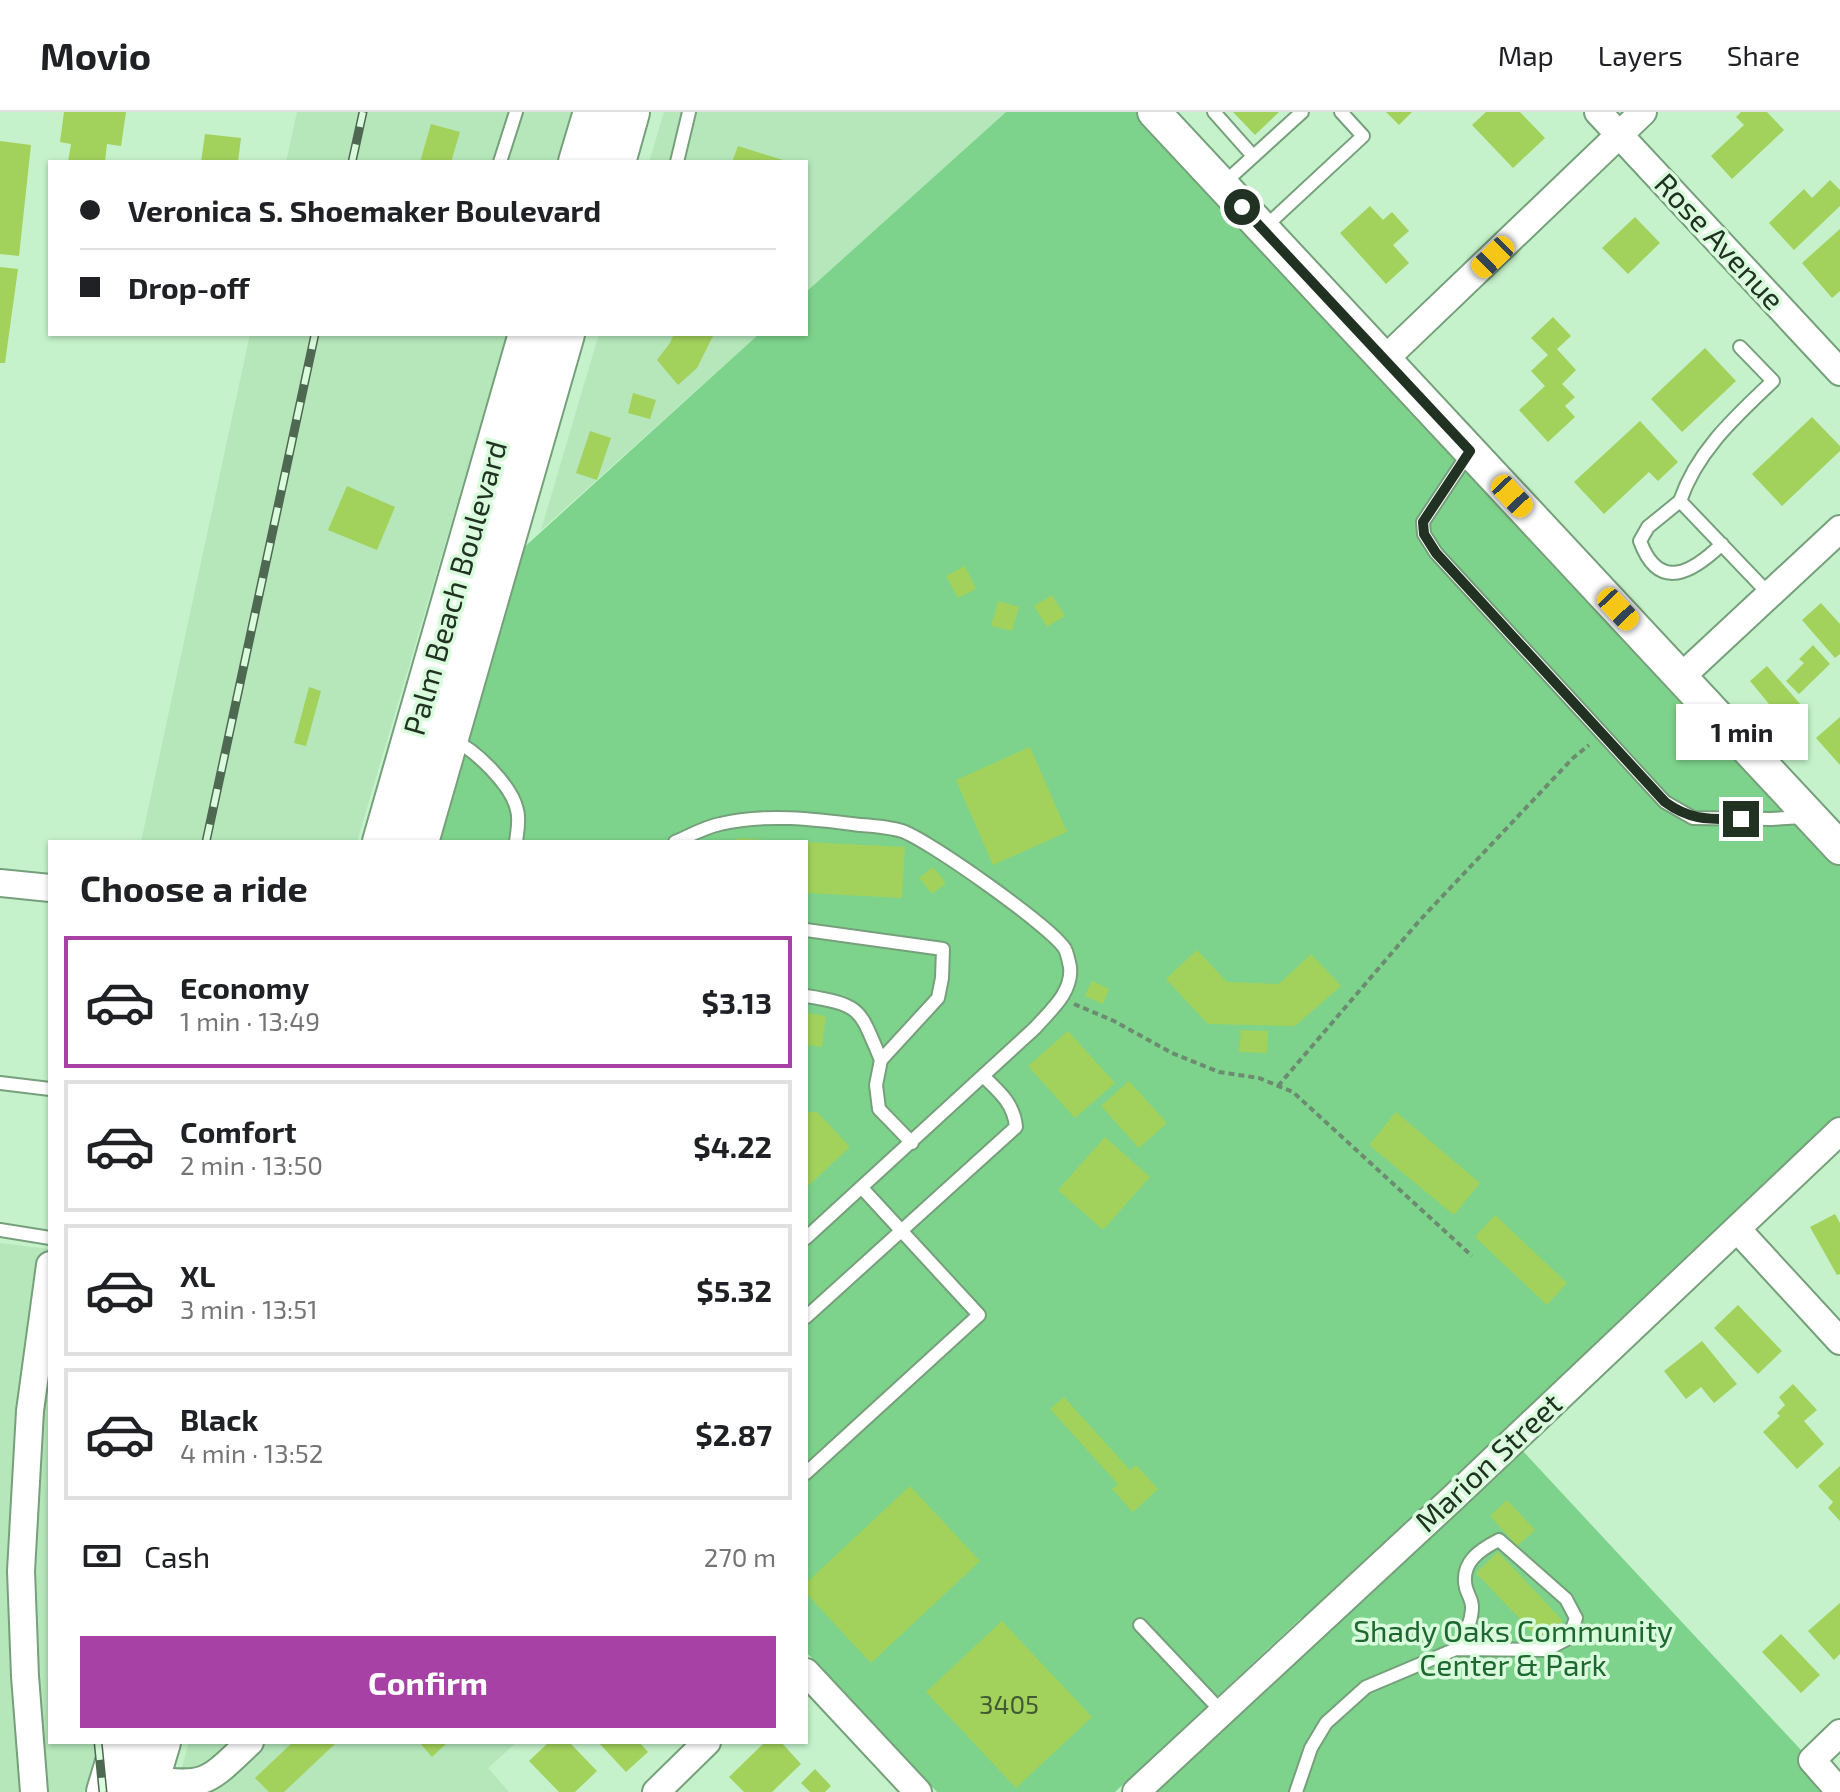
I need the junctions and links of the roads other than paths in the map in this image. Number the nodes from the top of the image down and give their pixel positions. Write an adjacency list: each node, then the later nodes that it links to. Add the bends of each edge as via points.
1 (516, 112): 14 (lane)
2 (594, 112): 15 (main road)
3 (602, 112): 16 (main road)
4 (629, 112): 17 (main road)
5 (689, 112): 18 (lane)
6 (1154, 112): 19 (street)
7 (1214, 112): 13 (lane)
8 (1302, 112): 13 (lane)
9 (1341, 112): 20 (lane, via 1363,136)
10 (1598, 112): 12 (street, Rose Avenue)
11 (1643, 112): 12 (street)
12 (1619, 135): 25 (street); 26 (street, Rose Avenue)
13 (1253, 156): 19 (lane)
14 (501, 160)
15 (580, 160)
16 (589, 160)
17 (616, 160)
18 (677, 160)
19 (1221, 185): 20 (street)
20 (1262, 229): 25 (street)
21 (528, 336): 36 (main road, Palm Beach Boulevard)
22 (542, 336): 28 (main road, via 518,429)
23 (563, 336): 28 (main road, Palm Beach Boulevard)
24 (1740, 347): 29 (lane, via 1773,381 1700,457)
25 (1384, 360): 27 (street)
26 (1840, 372)
27 (1470, 451): 33 (street); 35 (lane, via 1423,522 1424,534 1665,802 1693,818)
28 (523, 471): 34 (main road, Palm Beach Boulevard)
29 (1680, 501): 31 (lane); 31 (lane, via 1648,527 1640,541 1659,567 1686,572)
30 (1840, 529): 32 (street)
31 (1722, 544): 32 (lane)
32 (1769, 594): 33 (street)
33 (1681, 677): 35 (street)
34 (448, 738): 37 (main road, Palm Beach Boulevard); 38 (lane, via 480,758 507,789 517,810)
35 (1810, 816): 40 (street)
36 (384, 840)
37 (419, 840)
38 (518, 840)
39 (680, 840): 46 (lane, via 720,824 760,819 902,831 930,845 1051,934 1065,949 1071,969 1067,989 1035,1028)
40 (1840, 848)
41 (0, 883): 42 (street)
42 (48, 888)
43 (808, 930): 45 (lane, via 943,949 938,998)
44 (808, 996): 45 (lane, via 852,1006)
45 (881, 1060): 50 (lane, via 879,1109)
46 (983, 1076): 50 (lane); 54 (lane, via 1005,1098 1016,1127)
47 (0, 1083): 48 (lane)
48 (48, 1089)
49 (1840, 1131): 52 (street, Marion Street)
50 (912, 1143): 51 (lane)
51 (862, 1188): 54 (lane); 55 (lane)
52 (1737, 1229): 59 (street); 64 (street, Marion Street)
53 (0, 1230): 56 (lane)
54 (901, 1230): 58 (lane); 60 (lane, via 979,1315)
55 (808, 1236)
56 (48, 1238)
57 (48, 1276): 70 (street, via 30,1411 21,1571)
58 (808, 1315)
59 (1840, 1341)
60 (808, 1471)
61 (1140, 1625): 64 (lane)
62 (1456, 1649): 62 (lane, via 1546,1650 1569,1638 1576,1618 1566,1599 1499,1540 1474,1556 1465,1570 1471,1616); 75 (lane, via 1366,1687 1346,1703 1311,1748)
63 (808, 1674): 73 (street)
64 (1222, 1712): 74 (street, Marion Street)
65 (1840, 1733): 76 (street, via 1812,1760)
66 (121, 1744): 71 (main road)
67 (248, 1744): 69 (street, via 195,1784 182,1784)
68 (705, 1744): 72 (street)
69 (148, 1764)
70 (34, 1792)
71 (107, 1792)
72 (656, 1792)
73 (918, 1792)
74 (1136, 1792)
75 (1296, 1792)
76 (1840, 1792)

